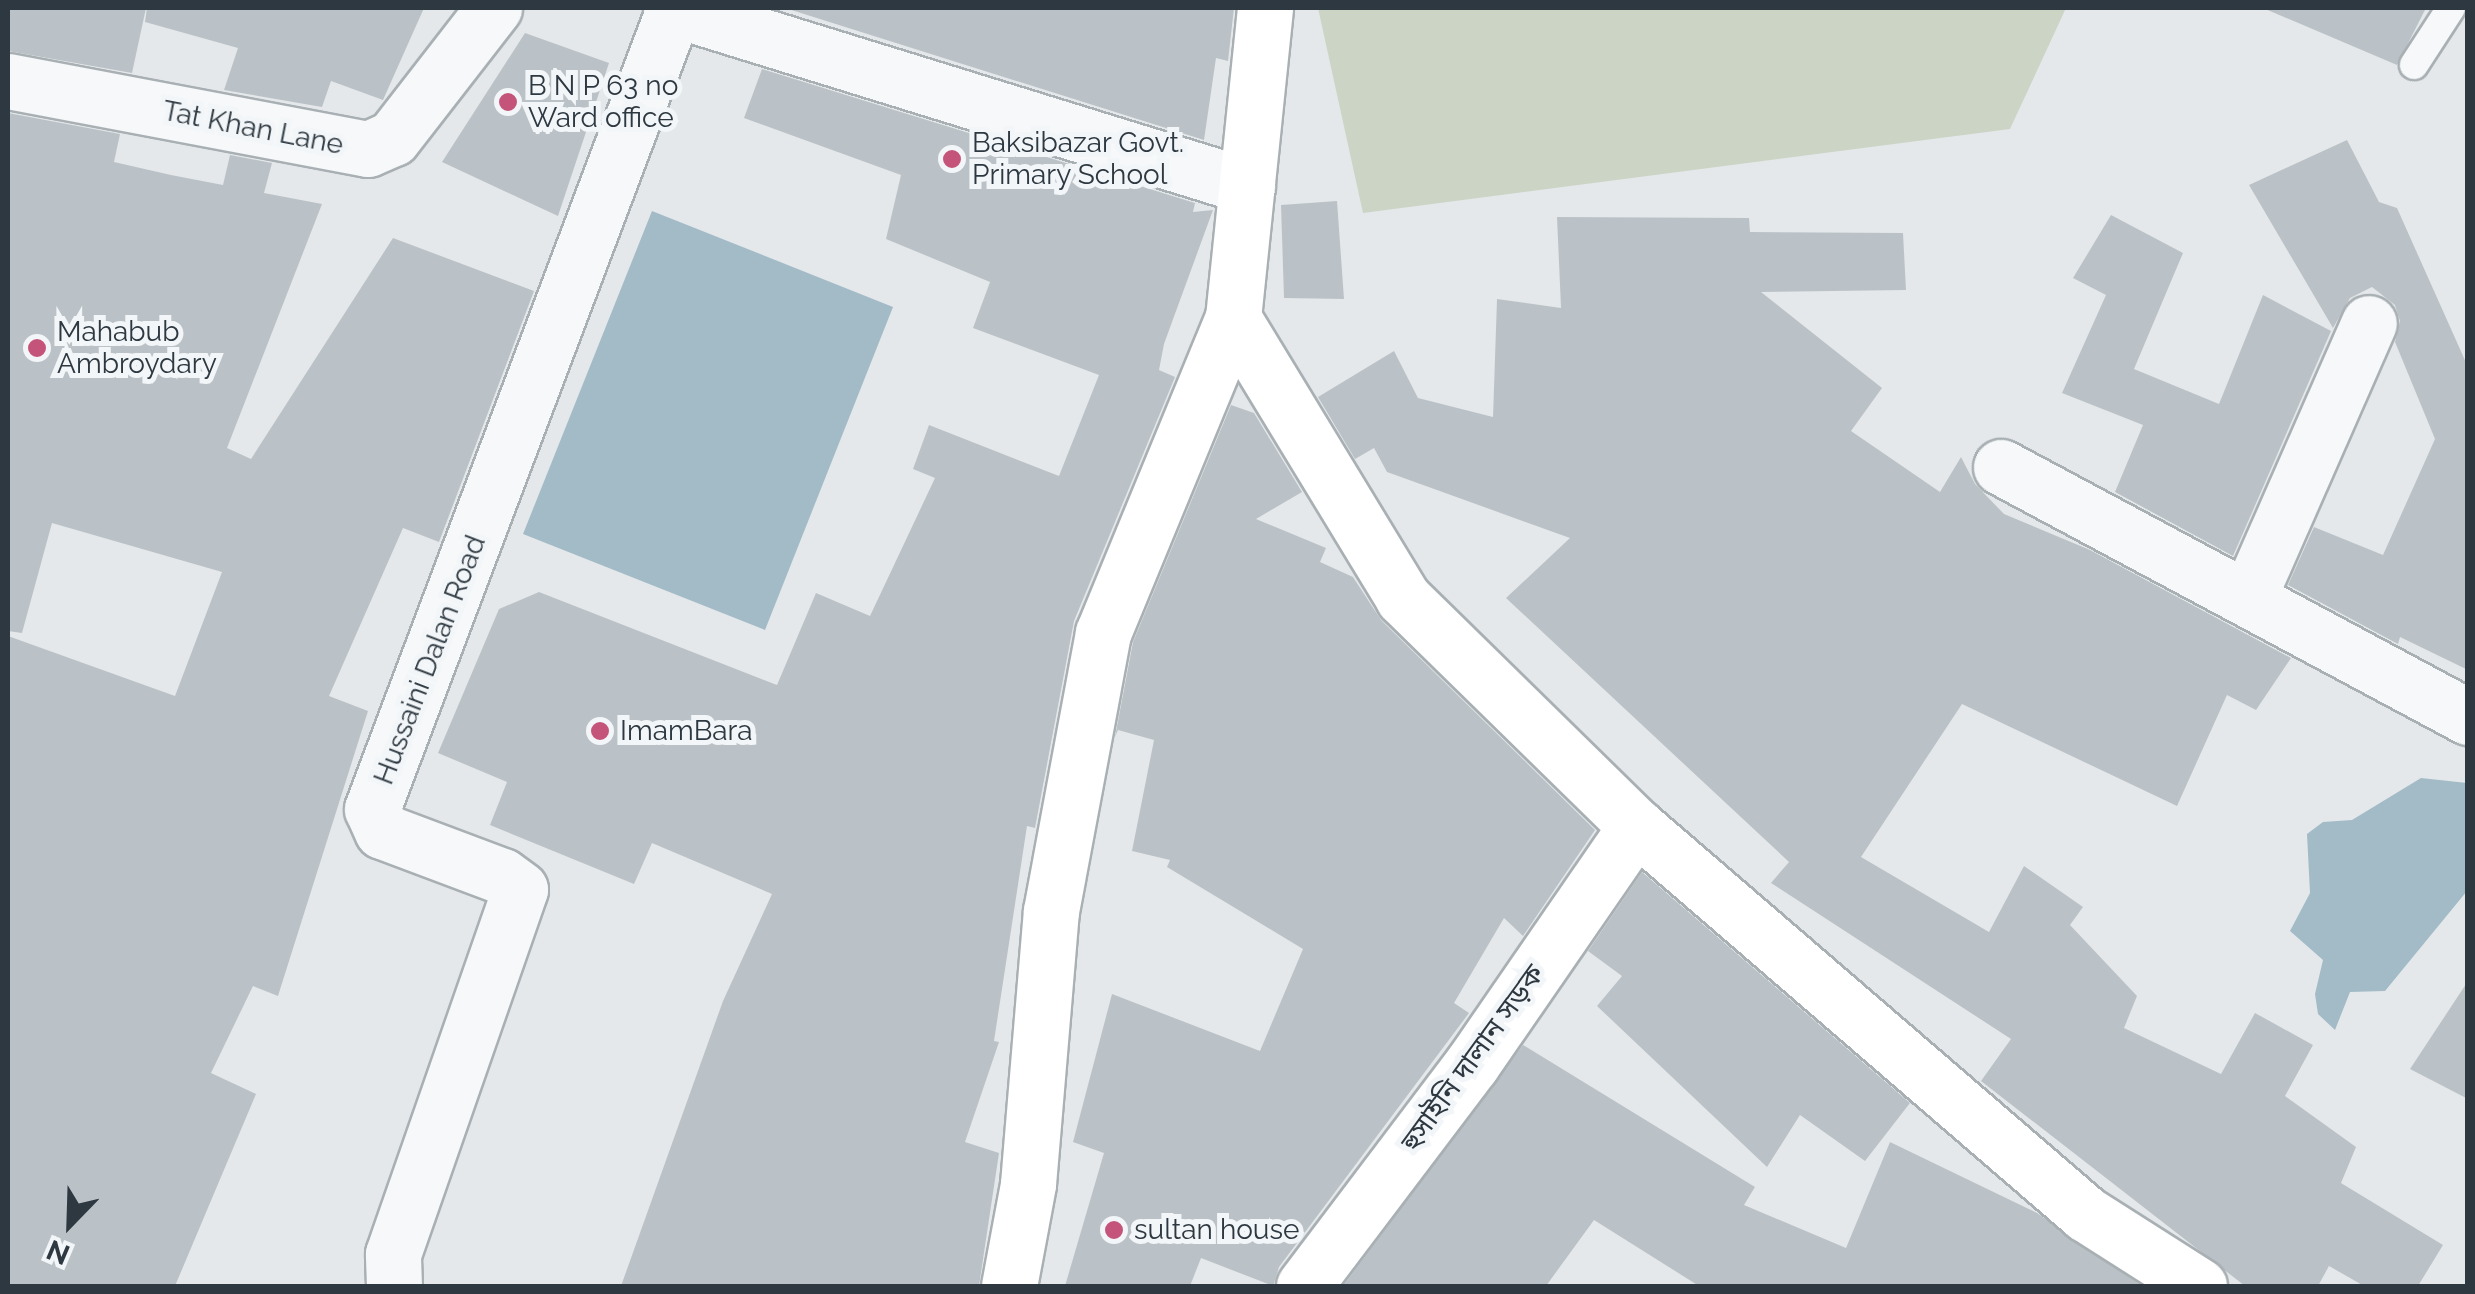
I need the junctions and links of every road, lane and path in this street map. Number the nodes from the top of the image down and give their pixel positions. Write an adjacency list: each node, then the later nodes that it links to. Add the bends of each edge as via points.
1 (494, 8): 6 (street, Tat Khan Lane, via 393,138 368,149)
2 (672, 8): 7 (street, Hussaini Dalan Road); 14 (street, Hussaini Dalan Road, via 372,809 382,831 502,876 520,889 394,1254)
3 (1265, 8): 7 (street)
4 (2451, 8): 5 (lane)
5 (2414, 65)
6 (8, 80)
7 (1246, 186): 8 (street)
8 (1232, 318): 13 (street, via 1402,598); 15 (street, via 1103,633 1051,911 1028,1184)
9 (2369, 324): 11 (street)
10 (2000, 467): 11 (street)
11 (2249, 596): 12 (street)
12 (2468, 717)
13 (1636, 826): 16 (street, হুসাইনি দালান সড়ক, via 1472,1064); 17 (street, via 2086,1214)
14 (394, 1286)
15 (1009, 1286)
16 (1304, 1286)
17 (2199, 1286)

